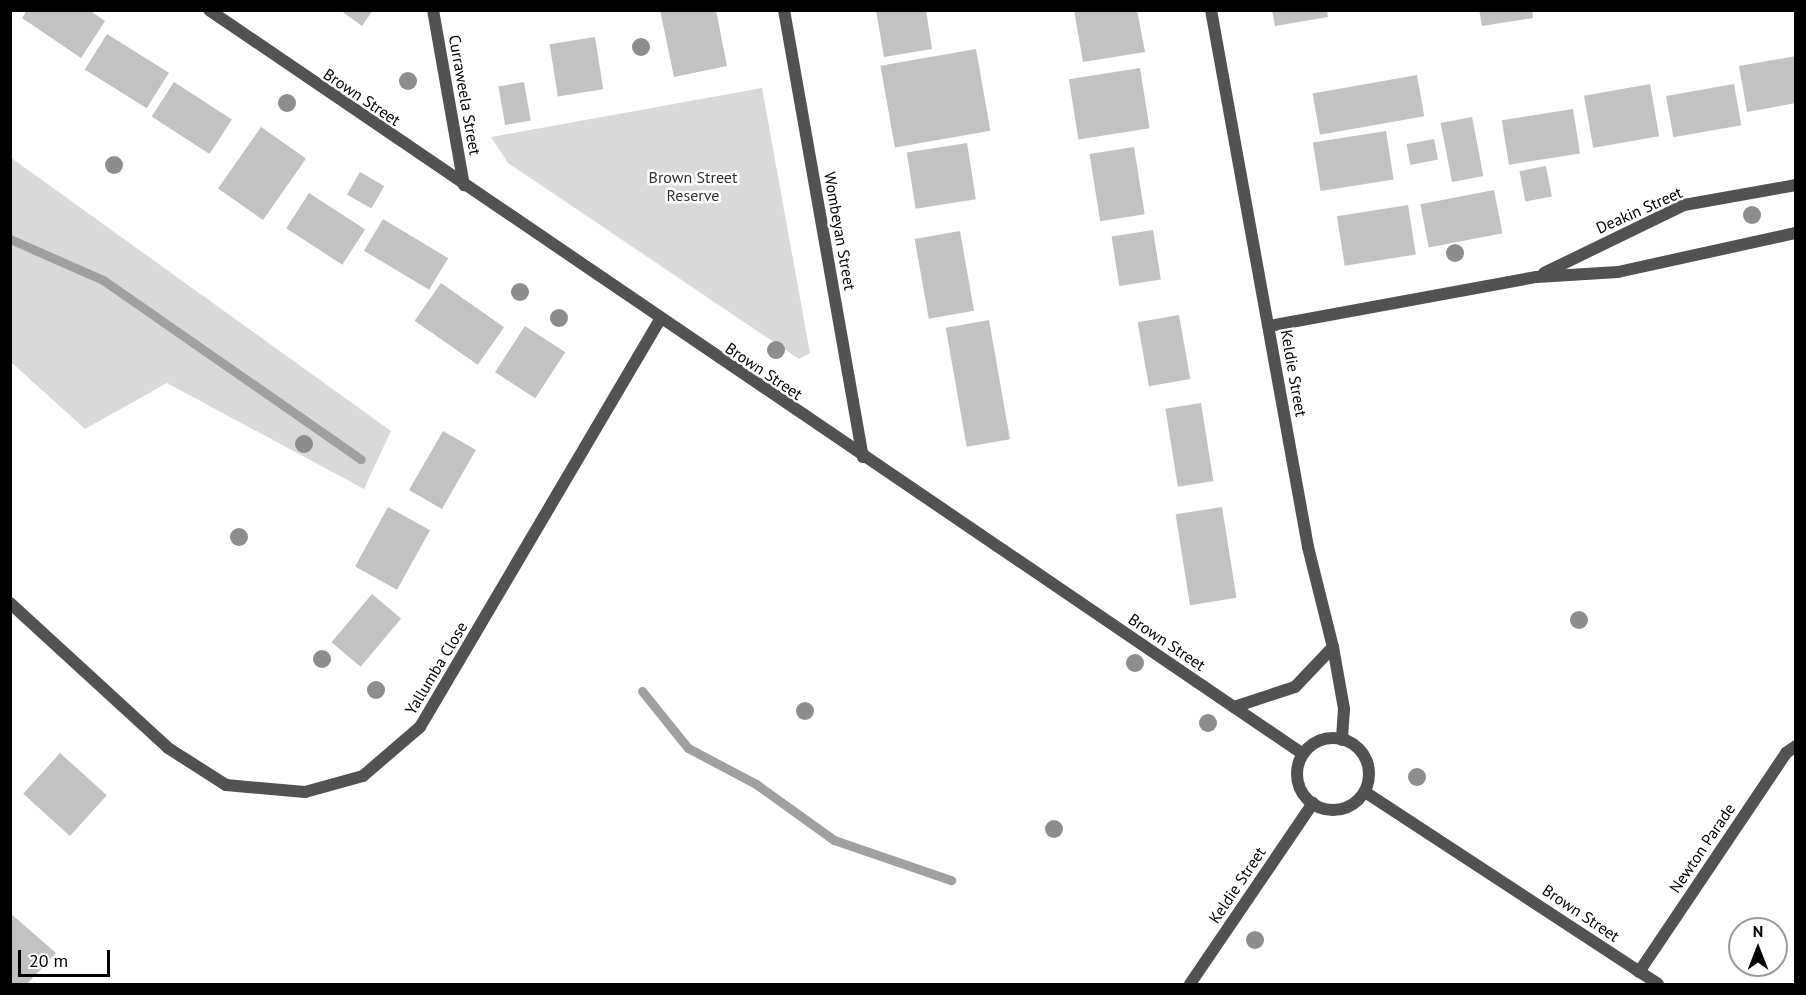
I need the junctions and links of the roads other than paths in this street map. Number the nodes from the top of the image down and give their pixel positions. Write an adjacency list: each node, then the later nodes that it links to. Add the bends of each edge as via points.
1 (209, 10): 5 (street, Brown Street)
2 (433, 10): 5 (street, Curraweela Street)
3 (784, 10): 11 (street, Wombeyan Street)
4 (1211, 10): 10 (street, Keldie Street)
5 (464, 185): 9 (street, Brown Street)
6 (1796, 185): 8 (street, Deakin Street, via 1684,205)
7 (1796, 233): 8 (street, Deakin Street, via 1617,272)
8 (1537, 277): 10 (street, Deakin Street)
9 (660, 321): 11 (street, Brown Street); 12 (street, Yallumba Close, via 420,727 363,776 305,792 226,785 168,748)
10 (1269, 326): 13 (street, Keldie Street, via 1308,547)
11 (863, 457): 14 (street, Brown Street)
12 (10, 603)
13 (1333, 647): 14 (street, via 1295,687); 15 (street, Keldie Street, via 1344,709)
14 (1234, 707): 17 (street, Brown Street)
15 (1342, 740): 17 (street, via 1323,739); 18 (street, via 1365,758)
16 (1796, 747): 20 (street, Newton Parade, via 1786,753)
17 (1304, 754): 19 (street, via 1297,777)
18 (1365, 792): 19 (street, via 1337,810); 20 (street, Brown Street)
19 (1313, 804): 21 (street, Keldie Street)
20 (1639, 972): 22 (street, Brown Street)
21 (1190, 984)
22 (1658, 984)

